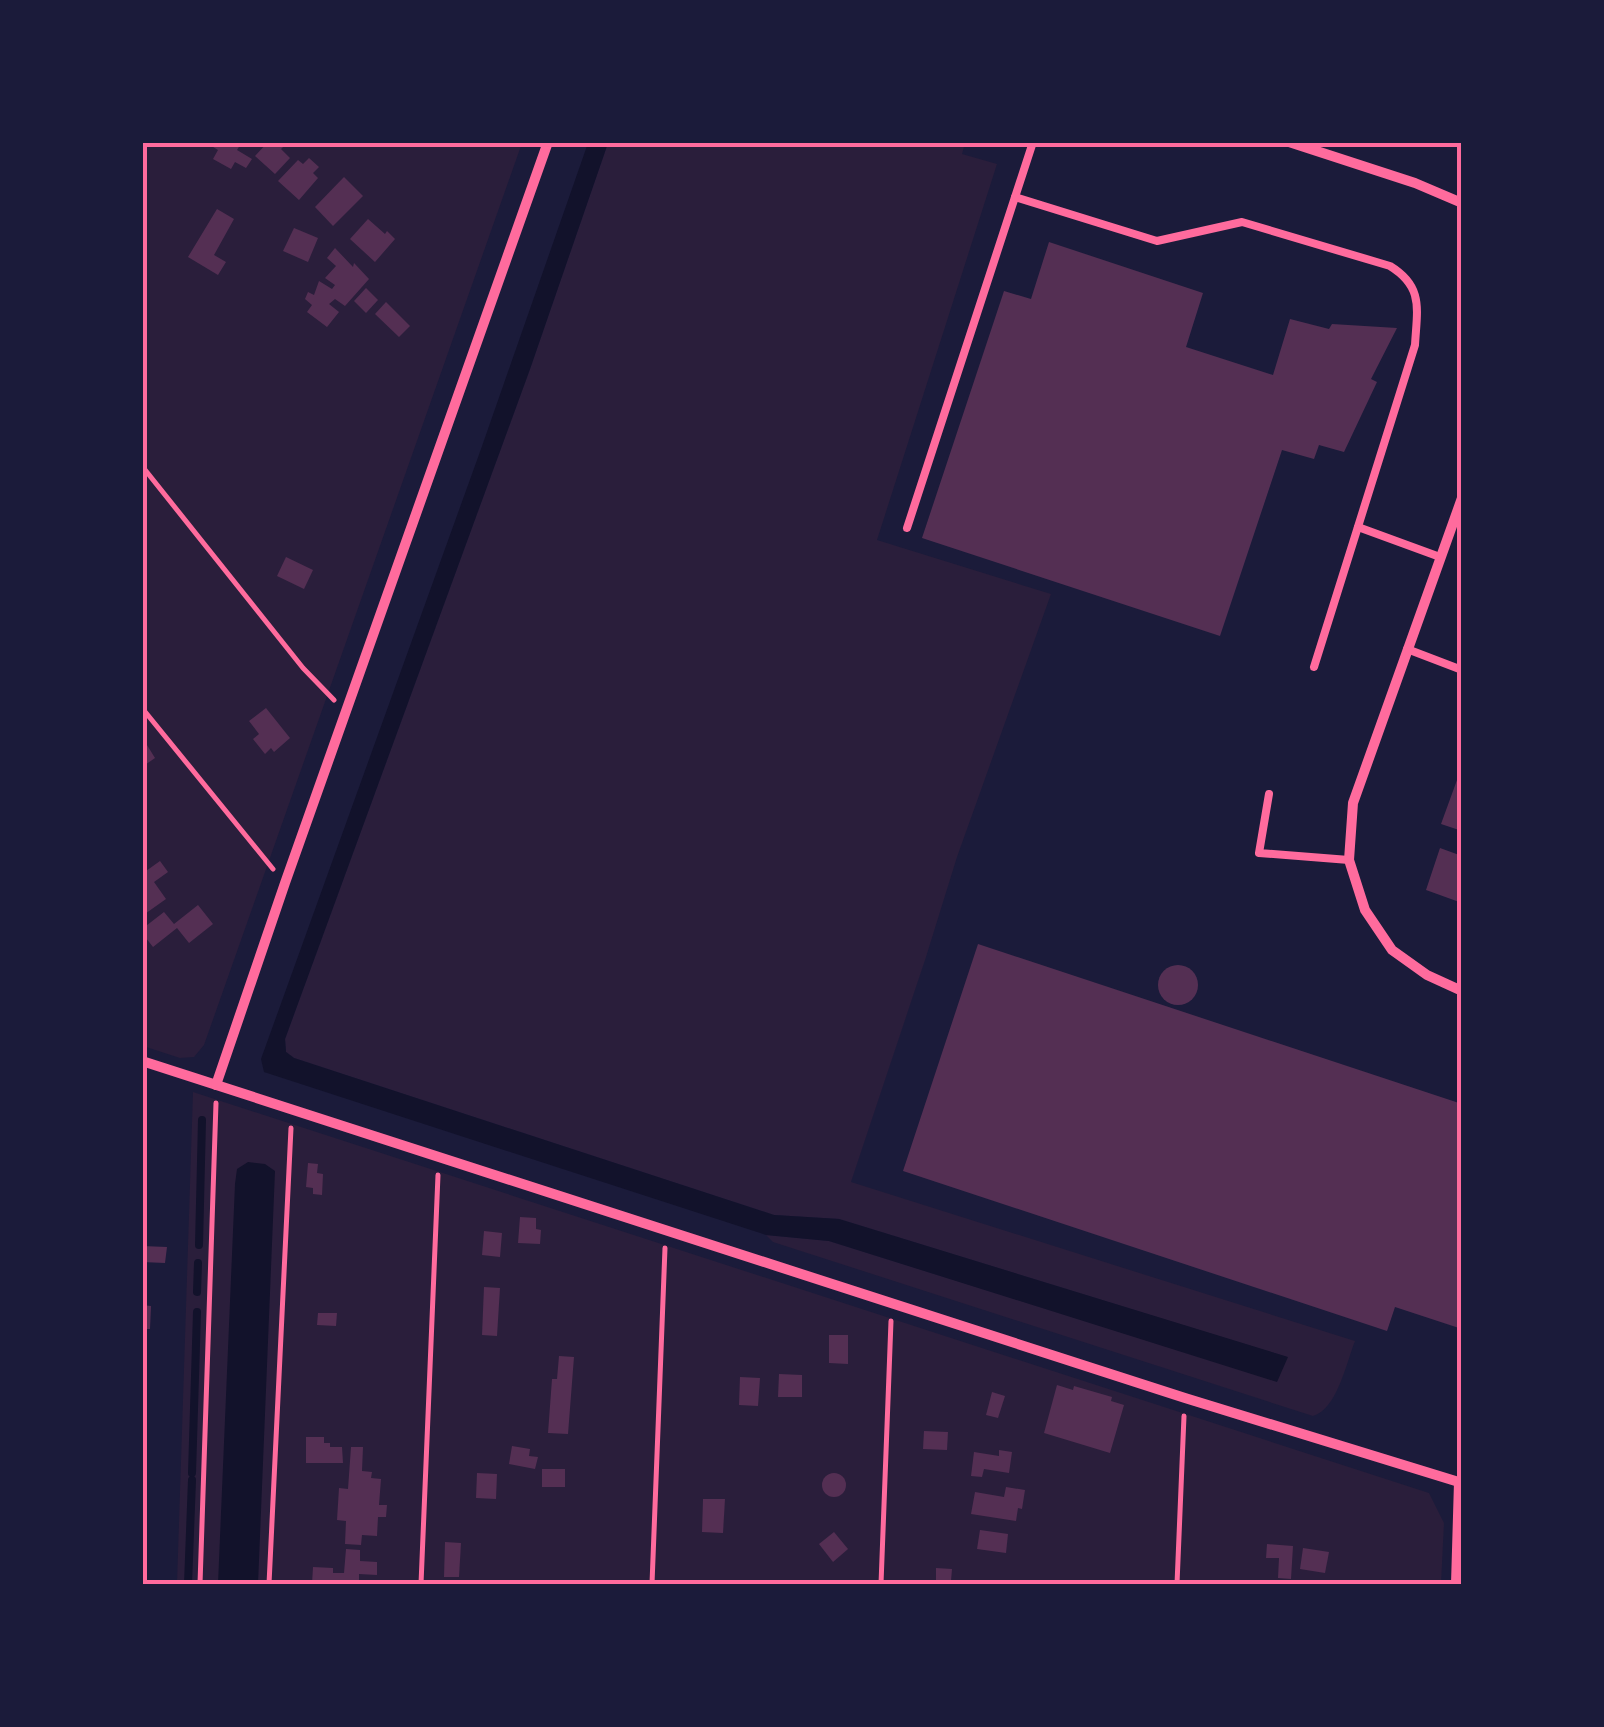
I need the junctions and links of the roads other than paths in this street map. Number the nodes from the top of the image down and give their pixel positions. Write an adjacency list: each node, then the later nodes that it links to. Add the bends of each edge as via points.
1 (548, 142): 19 (street)
2 (1033, 142): 4 (lane)
3 (1288, 142): 5 (street)
4 (1015, 197): 7 (lane, via 1157,242 1242,222 1408,277 1417,301 1415,345); 8 (lane)
5 (1462, 203)
6 (1462, 498): 9 (street)
7 (1358, 527): 11 (lane); 13 (lane)
8 (907, 528)
9 (1447, 538): 10 (lane); 11 (street)
10 (1462, 543)
11 (1440, 557): 12 (street)
12 (1408, 649): 14 (lane); 16 (street, via 1353,802)
13 (1314, 667)
14 (1462, 670)
15 (1268, 794): 16 (lane, via 1259,853)
16 (1349, 860): 17 (street, via 1364,910 1392,950 1426,976)
17 (1462, 991)
18 (142, 1061): 19 (street)
19 (216, 1085): 20 (street)
20 (1460, 1482): 21 (street)
21 (1458, 1579)

